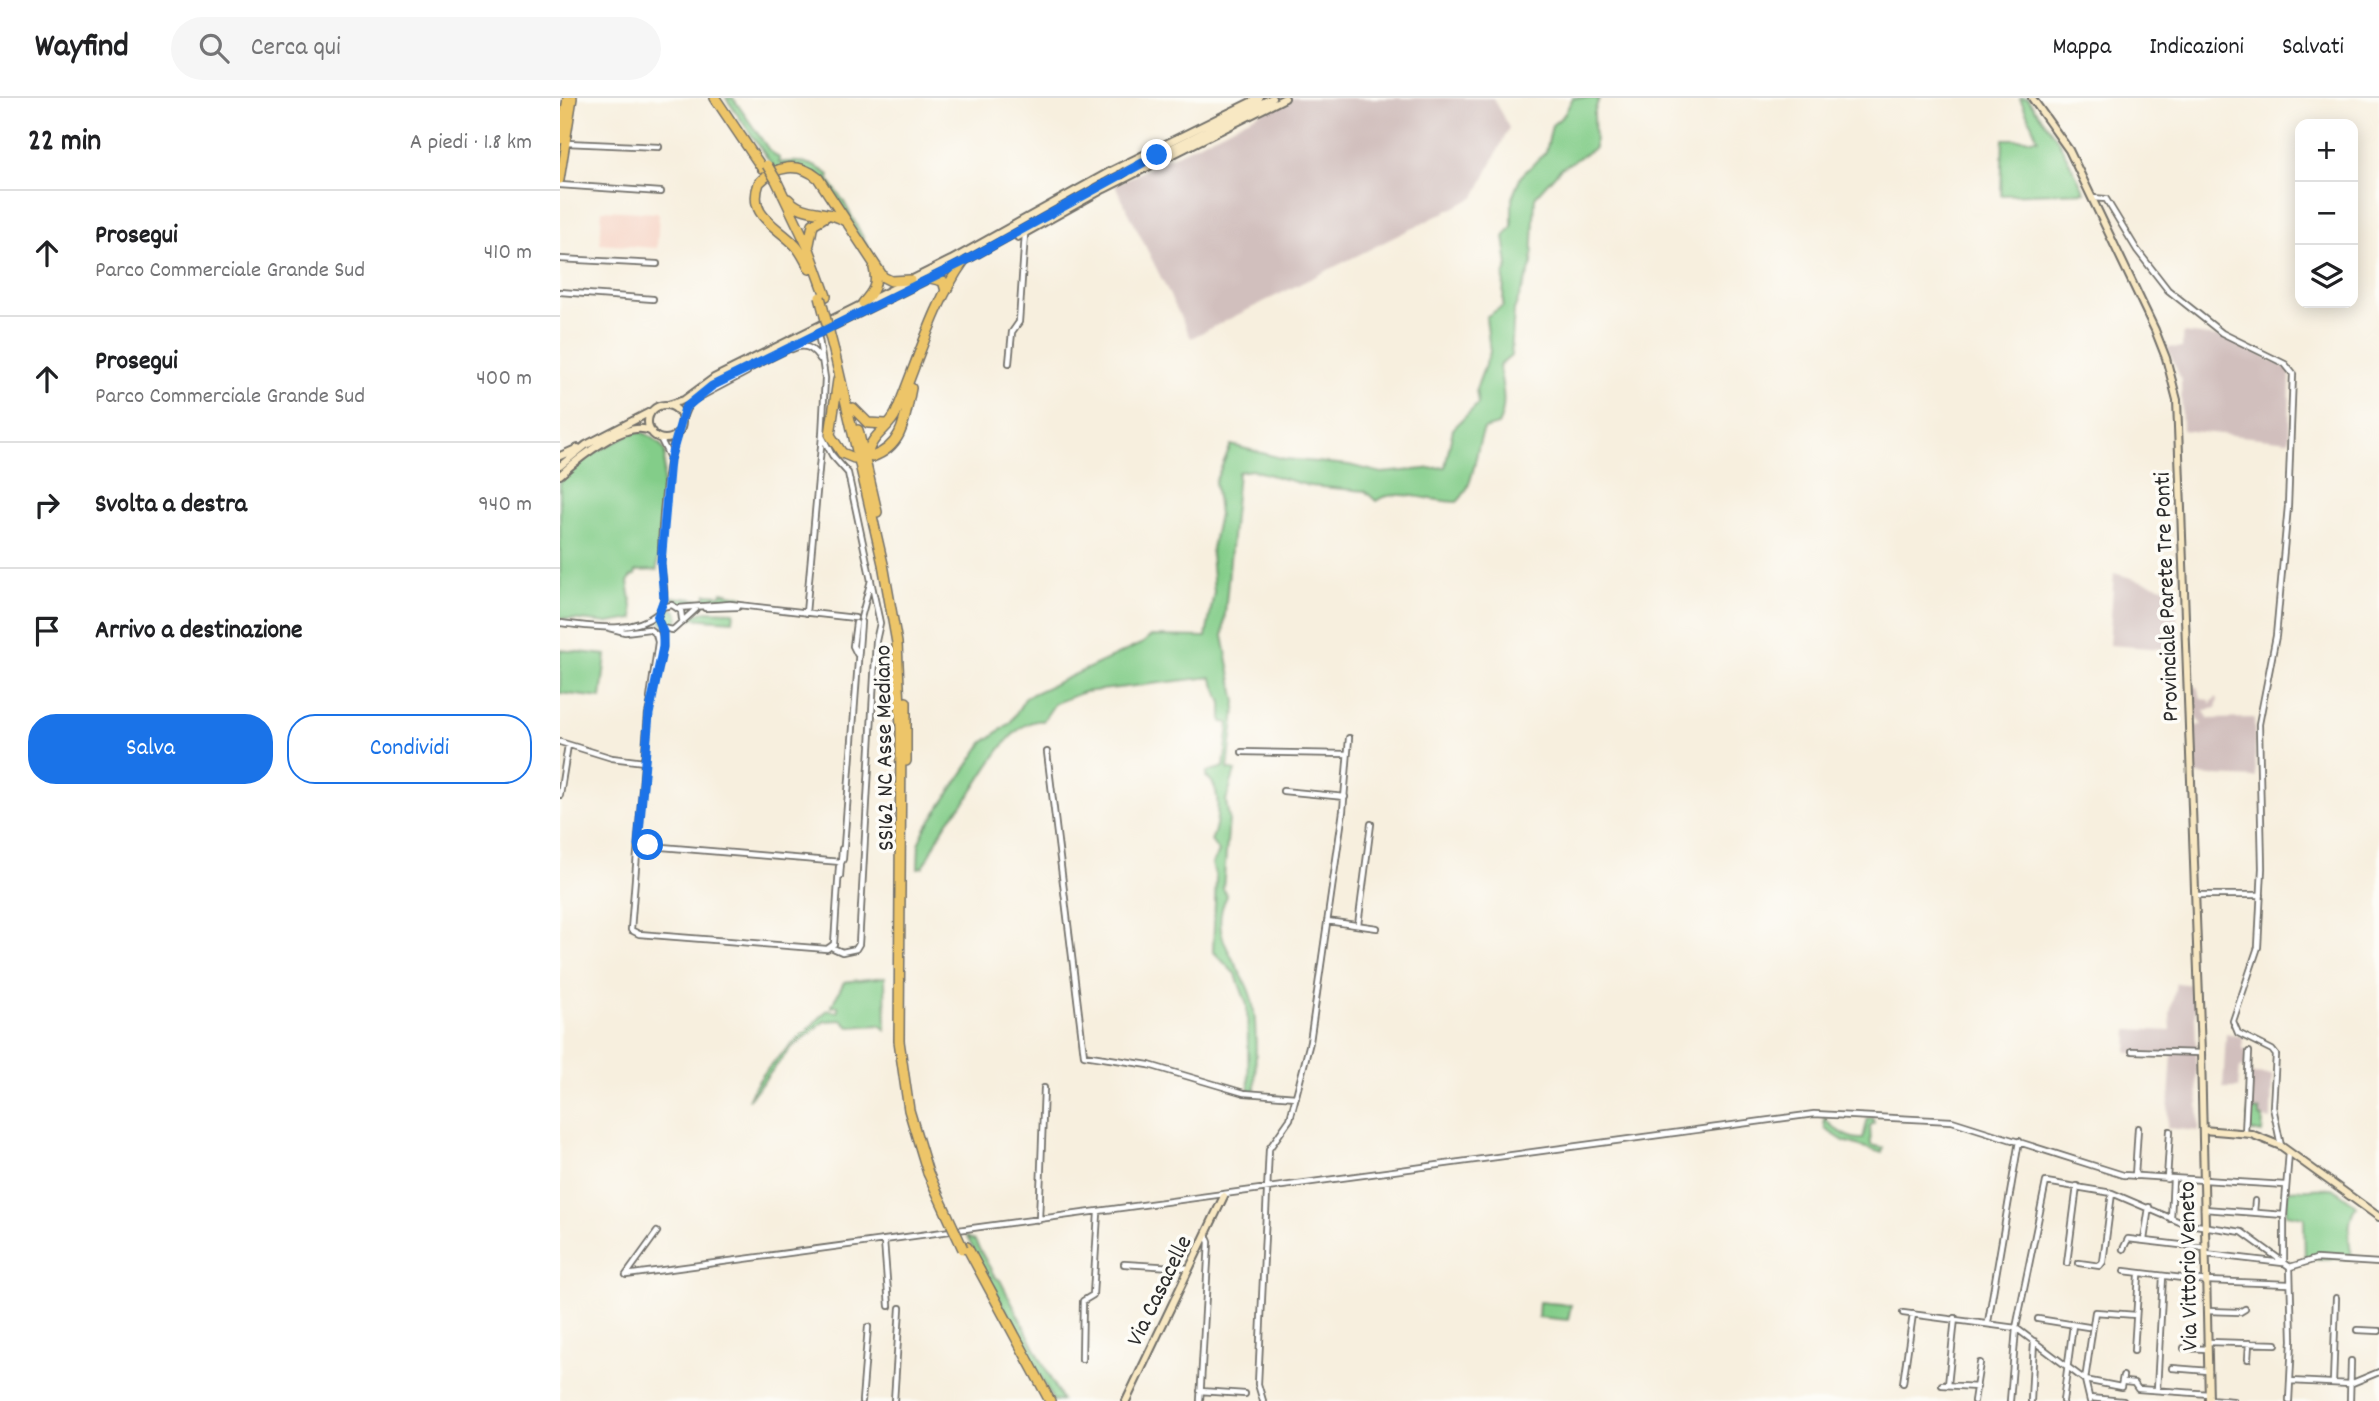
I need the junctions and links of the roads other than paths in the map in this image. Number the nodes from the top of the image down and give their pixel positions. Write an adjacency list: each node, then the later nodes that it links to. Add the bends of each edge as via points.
1 (715, 98): 10 (highway, SS162 NC Asse Mediano)
2 (721, 98): 10 (highway, SS162 NC Asse Mediano)
3 (1259, 98): 11 (main road)
4 (1272, 98): 11 (main road)
5 (1285, 98): 11 (main road)
6 (2032, 98): 16 (main road, Provinciale Parete Tre Ponti, via 2069,150)
7 (567, 99): 8 (main road)
8 (563, 141): 9 (street); 13 (main road)
9 (659, 147)
10 (765, 167): 12 (highway, SS162 NC Asse Mediano)
11 (1121, 174): 19 (main road); 20 (main road); 28 (main road)
12 (773, 181): 15 (highway, SS162 NC Asse Mediano); 26 (highway, SS162 NC Asse Mediano)
13 (560, 183): 14 (street)
14 (661, 192)
15 (783, 192): 17 (highway, via 803,210); 21 (highway, SS162 NC Asse Mediano)
16 (2092, 198): 90 (main road, Provinciale Parete Tre Ponti, via 2166,358 2177,400); 91 (street, via 2108,201 2168,290 2222,333 2285,364 2293,374 2289,494 2277,622 2259,724)
17 (828, 215): 18 (highway); 21 (highway, via 810,230)
18 (846, 222): 25 (highway); 26 (highway, via 828,190 808,170 786,168 759,183 758,211 793,243)
19 (1025, 233): 20 (main road); 39 (street, via 1019,322 1012,332)
20 (999, 243): 23 (main road)
21 (809, 249): 31 (highway, SS162 NC Asse Mediano)
22 (560, 259): 24 (street)
23 (963, 262): 27 (main road); 29 (highway)
24 (657, 264)
25 (873, 266): 28 (highway, via 891,281); 33 (highway, via 874,290)
26 (810, 269): 31 (highway, SS162 NC Asse Mediano)
27 (930, 278): 29 (highway, via 943,281); 34 (main road)
28 (910, 279): 33 (main road)
29 (946, 291): 41 (highway)
30 (560, 292): 32 (street)
31 (823, 296): 37 (highway, SS162 NC Asse Mediano, bridge)
32 (653, 299)
33 (863, 303): 43 (main road)
34 (827, 328): 35 (street); 42 (main road)
35 (819, 339): 36 (street); 38 (street)
36 (811, 348): 38 (street); 42 (street, via 797,347)
37 (836, 351): 40 (highway, SS162 NC Asse Mediano); 44 (highway, SS162 NC Asse Mediano)
38 (821, 362): 50 (street, via 825,378)
39 (1009, 363)
40 (838, 368): 54 (highway, via 830,435 842,453); 59 (highway, SS162 NC Asse Mediano)
41 (914, 373): 47 (highway, via 894,417); 56 (highway, via 900,435 894,445)
42 (692, 400): 46 (main road)
43 (668, 405): 45 (main road); 46 (main road, via 678,410)
44 (853, 408): 47 (highway, via 868,423); 56 (highway, SS162 NC Asse Mediano)
45 (652, 411): 48 (main road, via 648,421); 52 (main road)
46 (682, 420): 49 (main road)
47 (886, 424): 56 (highway, via 869,445)
48 (652, 432): 51 (main road); 58 (main road, via 629,430 584,454)
49 (677, 434): 51 (main road); 55 (street)
50 (822, 436): 60 (street, via 848,473); 66 (street)
51 (660, 438): 55 (street)
52 (586, 445): 53 (main road); 57 (main road)
53 (560, 456)
54 (854, 458)
55 (670, 460): 61 (street, via 661,563)
56 (869, 460): 59 (highway, SS162 NC Asse Mediano)
57 (560, 466)
58 (560, 475)
59 (885, 563): 130 (highway, SS162 NC Asse Mediano, bridge, via 900,681 901,978 910,1106 930,1172)
60 (871, 579): 69 (street); 95 (street, via 880,624 859,944 842,952)
61 (665, 590): 62 (street); 63 (street)
62 (671, 605): 63 (street); 64 (street)
63 (662, 607): 67 (street)
64 (678, 608): 65 (street); 68 (street)
65 (701, 608): 66 (street); 68 (street)
66 (806, 613): 69 (street)
67 (657, 614): 70 (street); 72 (street)
68 (682, 619): 74 (street)
69 (858, 621): 89 (street)
70 (643, 622): 72 (street); 73 (street)
71 (560, 623): 73 (street)
72 (661, 627): 74 (street); 75 (street)
73 (609, 628): 76 (street, via 625,632 649,629 656,634)
74 (673, 630): 75 (street)
75 (663, 647): 76 (street)
76 (650, 702): 83 (street)
77 (1349, 738): 82 (street)
78 (560, 742): 79 (street)
79 (568, 745): 83 (street); 85 (street)
80 (1047, 752): 100 (street, via 1084,1055 1149,1065 1244,1093)
81 (1242, 752): 82 (street)
82 (1348, 754): 86 (street)
83 (644, 762): 88 (street)
84 (1283, 791): 86 (street)
85 (560, 794)
86 (1345, 797): 92 (street)
87 (1371, 824): 93 (street)
88 (638, 845): 89 (street); 95 (street, via 633,933)
89 (842, 862): 95 (street)
90 (2195, 895): 91 (street); 98 (main road, Provinciale Parete Tre Ponti)
91 (2261, 895): 106 (street, via 2258,947 2233,1021 2238,1033 2276,1055 2273,1107)
92 (1327, 921): 93 (street); 100 (street, via 1310,1042)
93 (1359, 925): 94 (street)
94 (1377, 928)
95 (832, 948)
96 (2132, 1051): 98 (street)
97 (2249, 1052): 104 (street)
98 (2201, 1053): 102 (main road, Provinciale Parete Tre Ponti)
99 (1044, 1088): 124 (street)
100 (1296, 1097): 113 (street, via 1287,1126 1270,1144)
101 (2138, 1128): 108 (street)
102 (2203, 1130): 104 (main road); 110 (main road, Via Vittorio Veneto)
103 (2170, 1131): 109 (street)
104 (2245, 1133): 106 (main road)
105 (2019, 1141): 108 (street); 113 (street, via 1952,1121 1814,1114); 155 (street)
106 (2281, 1146): 107 (main road)
107 (2289, 1151): 111 (street); 122 (main road)
108 (2135, 1176): 109 (street)
109 (2170, 1179): 110 (street); 123 (street)
110 (2204, 1181): 111 (street); 118 (main road, Via Vittorio Veneto)
111 (2285, 1185): 121 (street)
112 (2077, 1186): 114 (street); 133 (street); 159 (street, via 2046,1182)
113 (1268, 1189): 115 (street); 193 (street, via 1258,1384)
114 (2112, 1193): 117 (street); 134 (street, via 2103,1262 2100,1266)
115 (1224, 1196): 120 (street); 127 (main road, Via Casacelle)
116 (2255, 1201): 119 (street)
117 (2149, 1207): 123 (street); 128 (street)
118 (2204, 1209): 119 (street); 125 (main road, Via Vittorio Veneto)
119 (2254, 1212): 121 (street)
120 (1098, 1213): 124 (street); 168 (street, via 1093,1295 1083,1301)
121 (2284, 1215): 135 (street)
122 (2379, 1217)
123 (2171, 1219): 125 (street)
124 (1039, 1220): 129 (street)
125 (2205, 1227): 132 (main road, Via Vittorio Veneto); 135 (street, via 2242,1232)
126 (657, 1232): 129 (street, via 626,1275)
127 (1206, 1235): 139 (main road, Via Casacelle); 183 (street)
128 (2144, 1240): 131 (street, via 2128,1238); 132 (street)
129 (884, 1241): 146 (street)
130 (965, 1248): 189 (highway, SS162 NC Asse Mediano); 190 (highway, SS162 NC Asse Mediano)
131 (2123, 1249)
132 (2206, 1251): 135 (street); 143 (main road, Via Vittorio Veneto)
133 (2067, 1263)
134 (2080, 1263)
135 (2284, 1263): 138 (street)
136 (2379, 1263): 138 (street, via 2316,1259)
137 (1124, 1264): 139 (street)
138 (2290, 1267): 144 (street)
139 (1190, 1268): 191 (main road, Via Casacelle)
140 (2124, 1271): 142 (street)
141 (2139, 1275): 152 (street)
142 (2162, 1276): 143 (street); 182 (street)
143 (2207, 1281): 144 (street); 149 (main road, Via Vittorio Veneto)
144 (2289, 1284): 177 (street)
145 (2336, 1298): 179 (street)
146 (889, 1306)
147 (900, 1308): 188 (street)
148 (2245, 1309): 149 (street)
149 (2207, 1311): 165 (main road, Via Vittorio Veneto)
150 (1903, 1313): 151 (street)
151 (1913, 1314): 153 (street); 178 (street)
152 (2136, 1315): 167 (street); 176 (street, via 2095,1312)
153 (1955, 1318): 155 (street); 181 (street, via 1945,1385)
154 (2039, 1319): 156 (street)
155 (1987, 1322): 159 (street)
156 (2073, 1325): 158 (street); 172 (street)
157 (867, 1327): 187 (street)
158 (2088, 1327)
159 (2016, 1328): 162 (street); 195 (street)
160 (2357, 1330): 161 (street)
161 (2379, 1331)
162 (2035, 1341): 172 (street); 196 (street)
163 (2249, 1343): 164 (street); 165 (street); 169 (street)
164 (2276, 1344)
165 (2208, 1346): 166 (street); 174 (main road, Via Vittorio Veneto)
166 (2184, 1348)
167 (2134, 1351)
168 (1082, 1359)
169 (2248, 1359)
170 (2351, 1361): 180 (street)
171 (1980, 1363): 181 (street)
172 (2066, 1365): 176 (street); 197 (street)
173 (2172, 1368): 174 (street)
174 (2208, 1371): 185 (main road, Via Vittorio Veneto)
175 (2379, 1372): 180 (street)
176 (2085, 1380): 182 (street, via 2121,1387 2124,1379 2138,1389); 186 (street)
177 (2291, 1381): 179 (street); 200 (street)
178 (1906, 1382)
179 (2333, 1383): 180 (street)
180 (2350, 1384): 201 (street)
181 (1977, 1387): 194 (street)
182 (2157, 1390): 185 (street)
183 (1200, 1391): 184 (street); 192 (street)
184 (1245, 1394)
185 (2209, 1398): 199 (street)
186 (2090, 1399): 198 (street)
187 (862, 1401)
188 (894, 1401)
189 (1044, 1401)
190 (1050, 1401)
191 (1126, 1401)
192 (1200, 1401)
193 (1263, 1401)
194 (1975, 1401)
195 (2010, 1401)
196 (2031, 1401)
197 (2063, 1401)
198 (2123, 1401)
199 (2233, 1401)
200 (2289, 1401)
201 (2350, 1401)

